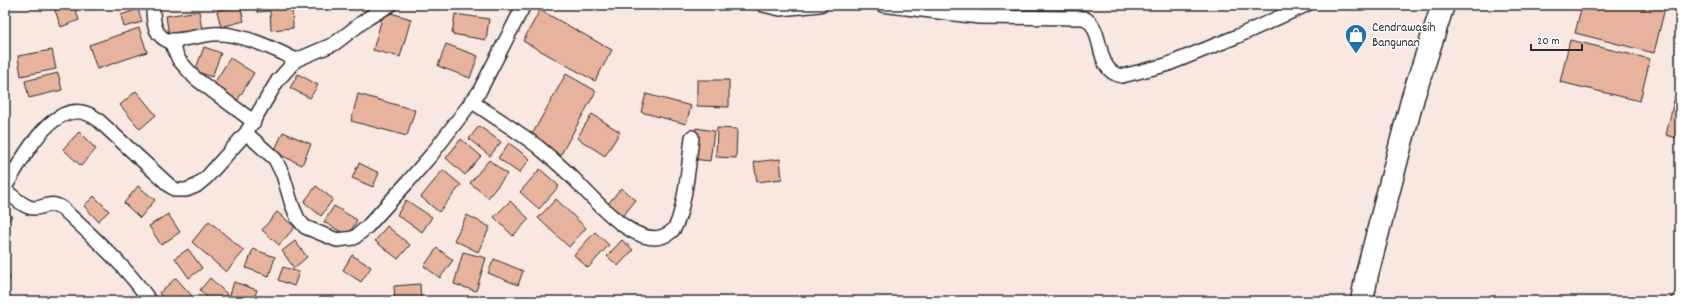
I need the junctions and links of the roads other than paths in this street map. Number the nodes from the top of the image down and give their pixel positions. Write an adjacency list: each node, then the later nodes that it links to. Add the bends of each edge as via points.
1 (153, 5): 9 (street, via 156,30 160,37)
2 (390, 5): 10 (street, via 334,44)
3 (524, 5): 11 (street, via 479,92)
4 (763, 5): 5 (street, via 780,10)
5 (820, 5)
6 (890, 5): 7 (street, via 979,16 1084,18 1090,22 1095,33 1106,67 1114,75 1122,76 1166,65)
7 (1306, 5)
8 (1443, 5): 18 (highway, via 1413,97)
9 (170, 40): 10 (street, via 219,34 273,48); 12 (street, via 179,60 195,78)
10 (296, 60): 12 (street, via 278,80)
11 (471, 102): 13 (street, via 432,154 367,227 354,238 337,240 305,227 298,219 275,159); 14 (street, via 537,146 618,222 634,232 656,238 666,235 676,227 685,190)
12 (254, 122): 13 (street)
13 (246, 133): 15 (street, via 196,186 176,190 89,113 72,112 51,122 31,147)
14 (692, 137)
15 (5, 189): 17 (street, via 27,206 35,208 51,204 62,208 115,258)
16 (1680, 294): 19 (lane)
17 (150, 301)
18 (1362, 301)
19 (1674, 301)

